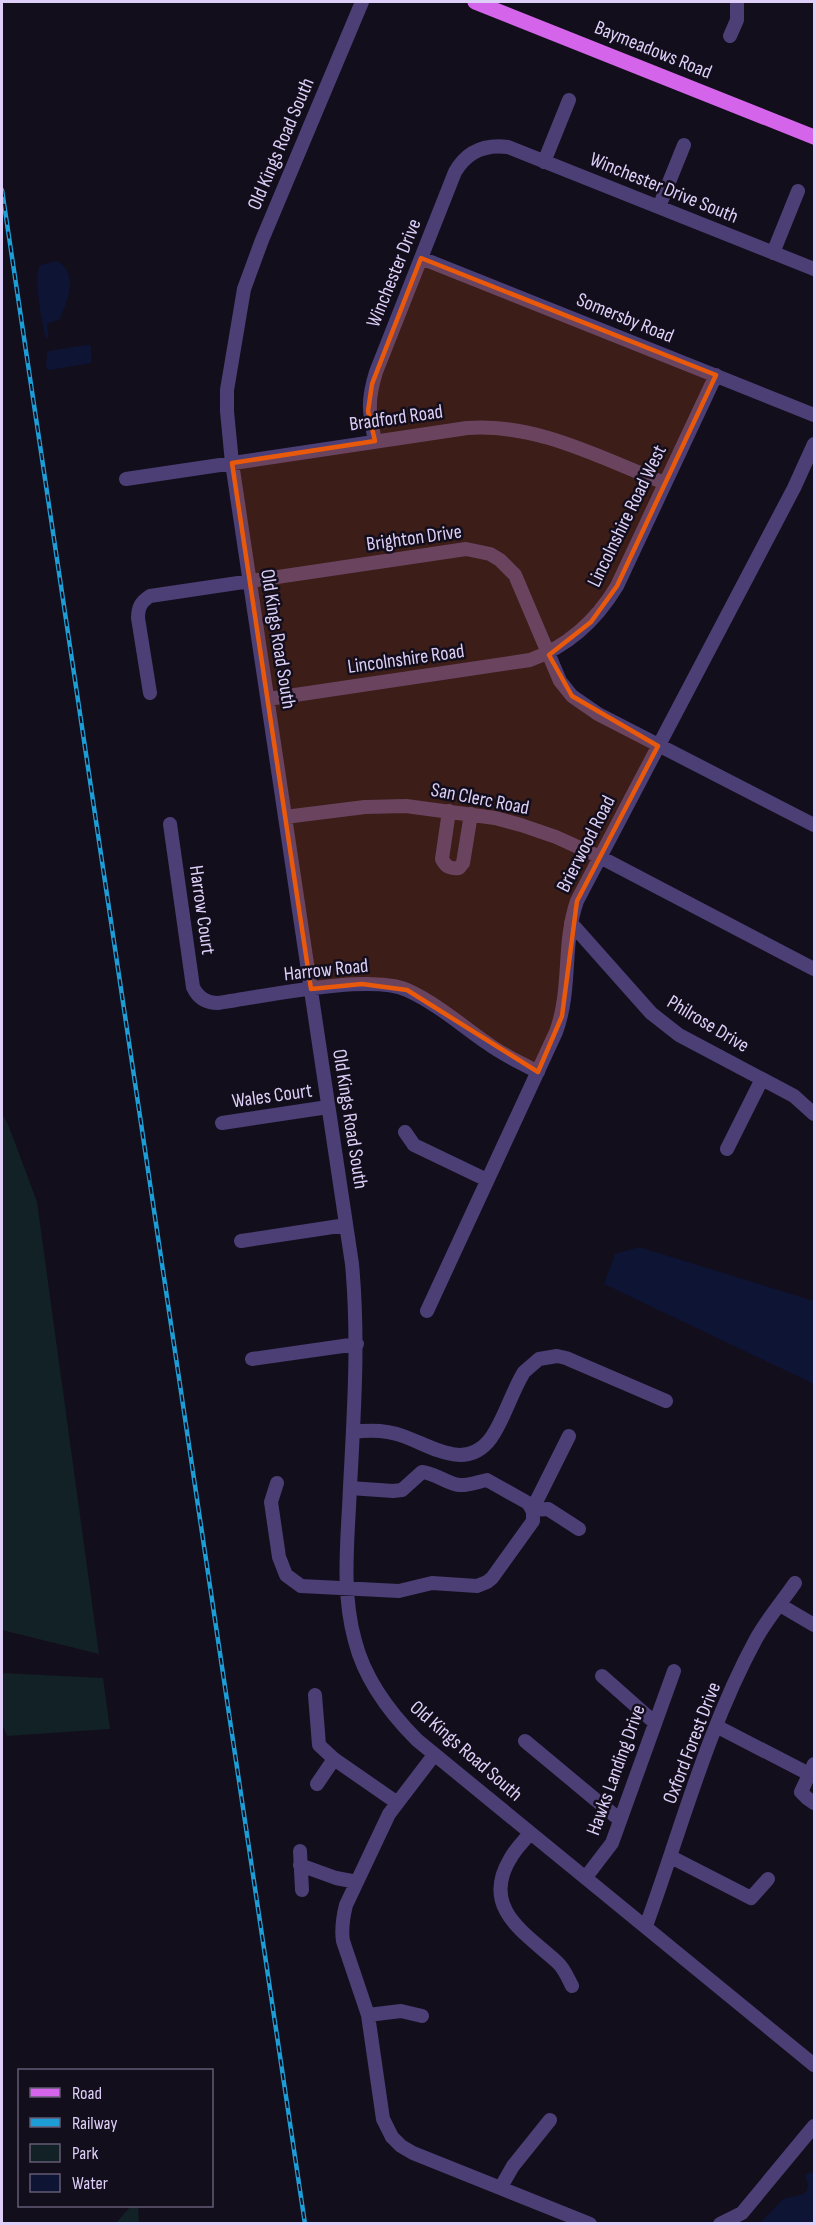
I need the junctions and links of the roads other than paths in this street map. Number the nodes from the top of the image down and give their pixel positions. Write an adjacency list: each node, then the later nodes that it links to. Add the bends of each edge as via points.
1 (363, 2): 19 (street, Old Kings Road South, via 242,295 227,390)
2 (475, 2): 6 (main road, Baymeadows Road)
3 (737, 2): 4 (street)
4 (730, 36)
5 (569, 100): 9 (street)
6 (814, 137)
7 (683, 145): 11 (street)
8 (498, 146): 9 (street, Winchester Drive South); 13 (street, Winchester Drive, via 471,152 461,161)
9 (544, 162): 11 (street, Winchester Drive South)
10 (798, 191): 12 (street)
11 (659, 207): 12 (street, Winchester Drive South)
12 (773, 253): 14 (street, Winchester Drive South)
13 (421, 258): 15 (street, Somersby Road); 17 (street, Winchester Drive, via 372,384 368,411)
14 (814, 269)
15 (716, 375): 16 (street, Somersby Road); 21 (street, Lincolnshire Road West)
16 (814, 415)
17 (375, 441): 19 (street, Bradford Road); 21 (street, Bradford Road, via 467,428 520,430 541,434)
18 (814, 444): 26 (street, Brierwood Road)
19 (232, 463): 20 (street, Bradford Road); 22 (street, Old Kings Road South)
20 (126, 479)
21 (665, 483): 23 (street, Lincolnshire Road West, via 608,601 573,638)
22 (250, 581): 23 (street, Brighton Drive, via 478,550 500,560 515,575); 24 (street, Brighton Drive, via 150,596 142,601 138,618); 25 (street, Old Kings Road South)
23 (548, 654): 25 (street, Lincolnshire Road, via 530,660); 26 (street, Brighton Drive, via 572,696)
24 (150, 693)
25 (268, 699): 29 (street, Old Kings Road South)
26 (658, 746): 31 (street, Brighton Drive); 32 (street, Brierwood Road)
27 (449, 811): 28 (street, San Clerc Road); 28 (street, via 442,859 451,869 463,863); 29 (street, San Clerc Road, via 365,807)
28 (471, 814): 32 (street, San Clerc Road, via 521,825)
29 (285, 817): 35 (street, Old Kings Road South)
30 (170, 824): 36 (street, Harrow Court, via 193,987)
31 (814, 825)
32 (600, 857): 33 (street, Brierwood Road, via 577,901); 34 (street, San Clerc Road)
33 (571, 923): 37 (street, Brierwood Road, via 562,1016); 38 (street, Philrose Drive, via 664,1024)
34 (814, 969)
35 (311, 989): 36 (street, Harrow Road, via 218,1003); 37 (street, Harrow Road, via 389,984 407,990 505,1056); 39 (street, Old Kings Road South)
36 (201, 999)
37 (538, 1072): 44 (street, Brierwood Road)
38 (762, 1079): 40 (street, Philrose Drive, via 794,1096); 43 (street)
39 (328, 1107): 41 (street, Wales Court); 45 (street, Old Kings Road South)
40 (814, 1114)
41 (222, 1123)
42 (405, 1132): 44 (street, via 414,1145)
43 (728, 1149)
44 (488, 1180): 47 (street, Brierwood Road)
45 (346, 1225): 46 (street); 48 (street, Old Kings Road South)
46 (241, 1241)
47 (426, 1311)
48 (357, 1344): 49 (street); 51 (street, Old Kings Road South)
49 (252, 1359)
50 (666, 1401): 51 (street, via 566,1358 547,1357 524,1372 495,1433 469,1454 445,1454 389,1432)
51 (353, 1432): 54 (street, Old Kings Road South)
52 (569, 1436): 55 (street)
53 (277, 1483): 58 (street, via 271,1502 279,1557 286,1575 301,1586)
54 (350, 1488): 55 (street, via 402,1490 417,1475 428,1472 457,1485 487,1480 528,1503); 58 (street, Old Kings Road South)
55 (532, 1510): 56 (street, via 548,1509); 58 (street, via 533,1521 492,1578 477,1586 438,1583 399,1591)
56 (579, 1529)
57 (795, 1582): 59 (street, Oxford Forest Drive)
58 (346, 1589): 67 (street, Old Kings Road South, via 355,1641 376,1692 404,1727)
59 (780, 1605): 60 (street); 65 (street, Oxford Forest Drive, via 752,1646)
60 (814, 1625)
61 (674, 1671): 64 (street, Hawks Landing Drive)
62 (602, 1676): 64 (street)
63 (315, 1695): 68 (street, via 320,1745)
64 (654, 1722): 73 (street, Hawks Landing Drive)
65 (716, 1726): 69 (street); 75 (street, Oxford Forest Drive)
66 (525, 1741): 73 (street)
67 (434, 1755): 71 (street); 74 (street, Old Kings Road South)
68 (334, 1759): 70 (street); 71 (street)
69 (812, 1769): 72 (street, via 801,1792)
70 (317, 1784)
71 (396, 1802): 78 (street)
72 (814, 1803)
73 (620, 1820): 76 (street, Hawks Landing Drive, via 612,1843)
74 (530, 1833): 76 (street, Old Kings Road South); 81 (street, via 506,1867 502,1886 505,1907 519,1931 560,1964)
75 (671, 1857): 77 (street, via 751,1898); 80 (street, Oxford Forest Drive)
76 (586, 1877): 80 (street, Old Kings Road South)
77 (768, 1879)
78 (357, 1882): 79 (street, via 336,1878 300,1858); 82 (street, via 346,1905 341,1929)
79 (302, 1890)
80 (646, 1926): 84 (street, Old Kings Road South)
81 (572, 1986)
82 (368, 2015): 83 (street, via 402,2011); 87 (street, via 383,2119 392,2137 409,2151)
83 (422, 2016)
84 (814, 2065)
85 (550, 2120): 87 (street)
86 (814, 2126): 89 (street, via 742,2213)
87 (501, 2187): 88 (street)
88 (590, 2223)
89 (720, 2223)

